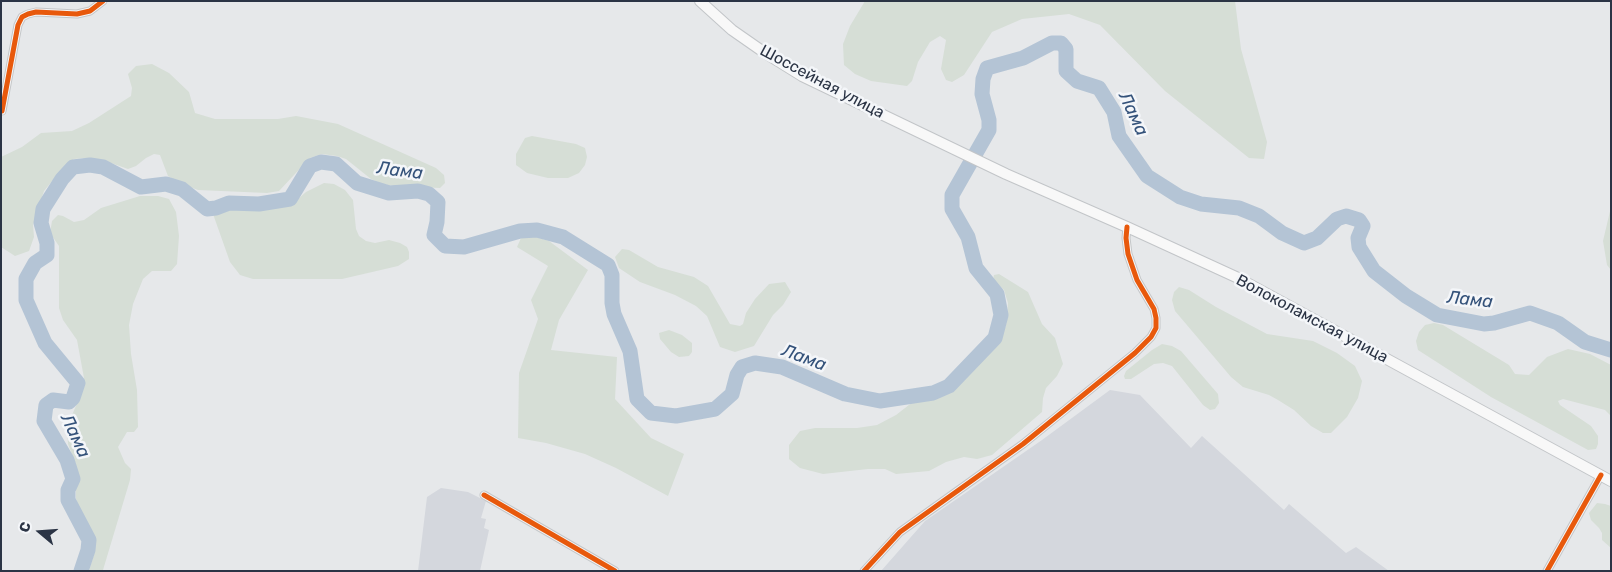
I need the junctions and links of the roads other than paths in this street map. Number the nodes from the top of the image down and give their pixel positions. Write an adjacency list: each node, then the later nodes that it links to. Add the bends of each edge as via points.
1 (103, 1): 3 (street, via 90,11 77,14 36,12 22,17)
2 (700, 1): 4 (main road, Шоссейная улица, via 732,30 772,58 818,84)
3 (2, 111)
4 (1006, 174): 5 (main road, Волоколамская улица)
5 (1127, 227): 6 (main road, Волоколамская улица, via 1236,277); 10 (street, via 1128,254 1156,318 1156,328 1151,337 1023,444 900,532)
6 (1601, 475): 7 (main road, Волоколамская улица); 11 (street)
7 (1611, 481)
8 (484, 495): 9 (street)
9 (615, 571)
10 (864, 571)
11 (1547, 571)

